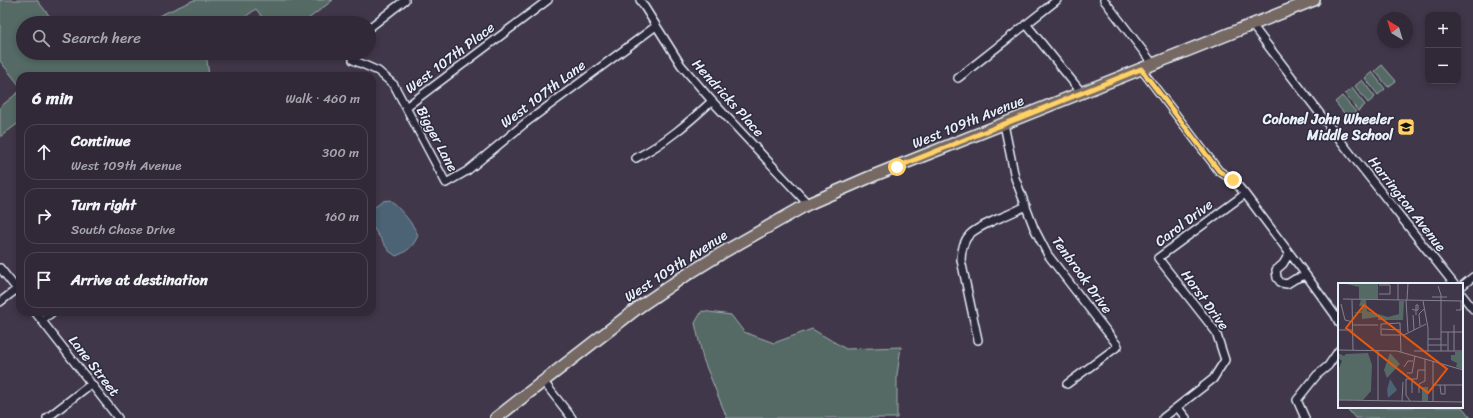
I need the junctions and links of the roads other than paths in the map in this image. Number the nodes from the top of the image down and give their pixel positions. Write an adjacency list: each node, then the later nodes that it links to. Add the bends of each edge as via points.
1 (405, 0): 7 (street)
2 (548, 0): 17 (street, West 107th Place)
3 (640, 0): 10 (street, Hendricks Place)
4 (1057, 0): 8 (street)
5 (1104, 0): 12 (street)
6 (1314, 0): 9 (main road, West 109th Avenue)
7 (376, 23)
8 (1026, 24): 14 (street); 15 (street)
9 (1252, 25): 12 (main road, West 109th Avenue); 29 (street, Harrington Avenue)
10 (656, 26): 16 (street, Hendricks Place, via 681,65); 20 (street, West 107th Lane, via 524,124 466,171)
11 (359, 60): 17 (street, Bigger Lane, via 378,71 394,85)
12 (1153, 64): 13 (main road, West 109th Avenue)
13 (1141, 69): 15 (main road, West 109th Avenue); 21 (street, via 1219,171 1233,180)
14 (958, 78)
15 (1082, 93): 18 (main road, West 109th Avenue)
16 (712, 101): 19 (street, via 679,131); 22 (street, Hendricks Place)
17 (406, 107): 20 (street, Bigger Lane)
18 (1004, 124): 22 (main road, West 109th Avenue); 23 (street, Tenbrook Drive, via 1016,178)
19 (636, 158)
20 (446, 183)
21 (1245, 194): 24 (street); 25 (street, Carol Drive)
22 (808, 204): 42 (main road, West 109th Avenue, via 680,279 639,307)
23 (1026, 206): 40 (street, via 975,229 964,244 961,260); 44 (street, Tenbrook Drive, via 1048,255 1118,346)
24 (1289, 254): 27 (street); 27 (street, via 1276,270 1281,283 1287,284)
25 (1158, 258): 45 (street, Horst Drive, via 1216,332 1225,360 1213,379)
26 (0, 268): 31 (street)
27 (1306, 275): 39 (street)
28 (1473, 277): 30 (street)
29 (1453, 283)
30 (1463, 285)
31 (16, 288)
32 (16, 292): 34 (street)
33 (1463, 296): 35 (street)
34 (0, 302)
35 (1473, 309)
36 (38, 316): 38 (street, Lane Street)
37 (48, 316): 38 (street)
38 (42, 320): 43 (street, Lane Street)
39 (1338, 321)
40 (978, 340)
41 (1338, 351): 52 (street, via 1297,400)
42 (543, 381): 48 (main road, West 109th Avenue); 49 (street)
43 (91, 384): 46 (street); 47 (street, Lane Street)
44 (1067, 384)
45 (1177, 407): 50 (street); 51 (street)
46 (47, 418)
47 (118, 418)
48 (496, 418)
49 (572, 418)
50 (1164, 418)
51 (1186, 418)
52 (1305, 418)

